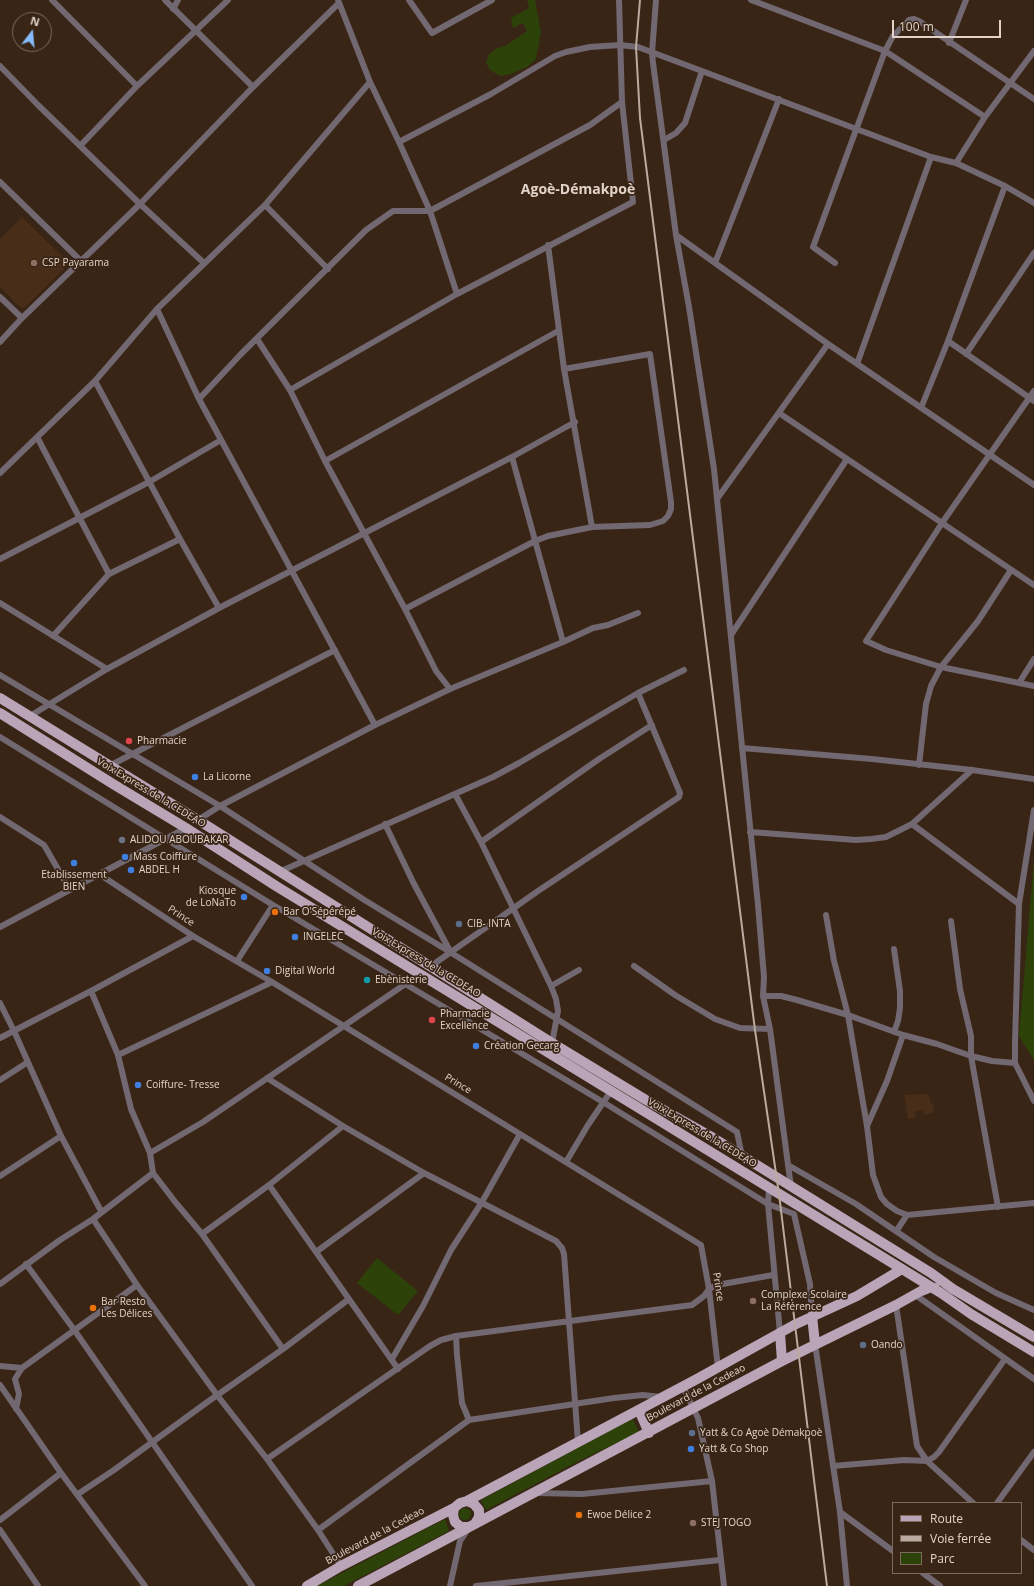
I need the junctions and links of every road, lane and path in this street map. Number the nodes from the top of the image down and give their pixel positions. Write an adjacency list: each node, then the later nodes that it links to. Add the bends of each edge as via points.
1 (52, 0): 23 (street)
2 (165, 0): 12 (street)
3 (178, 0): 12 (street)
4 (228, 0): 13 (street)
5 (409, 0): 6 (street, via 432,33)
6 (492, 0)
7 (619, 0): 15 (street)
8 (656, 0): 18 (street)
9 (751, 0): 16 (street)
10 (966, 0): 14 (street)
11 (338, 2): 21 (street); 24 (street)
12 (173, 9): 13 (street)
13 (196, 31): 23 (street); 24 (street)
14 (949, 43): 16 (street, via 919,21 911,19 897,32); 22 (street)
15 (620, 45): 18 (street); 27 (street); 31 (street, via 590,47 555,56 491,94)
16 (885, 51): 28 (street); 29 (street)
17 (1034, 51): 22 (street)
18 (652, 53): 20 (street); 30 (street)
19 (1, 69): 32 (street)
20 (702, 71): 25 (street); 30 (street, via 685,123 676,133)
21 (370, 82): 31 (street); 39 (street)
22 (1011, 84): 26 (street); 28 (street)
23 (137, 86): 32 (street)
24 (253, 87): 38 (street)
25 (779, 99): 29 (street); 46 (street)
26 (1034, 99)
27 (622, 102): 40 (street, via 590,125); 42 (street, via 633,202)
28 (985, 117): 34 (street)
29 (857, 129): 33 (street); 47 (street, via 813,247)
30 (664, 140): 41 (street)
31 (399, 142): 40 (street)
32 (80, 146): 38 (street)
33 (931, 157): 34 (street); 59 (street)
34 (956, 163): 36 (street)
35 (0, 182): 44 (street)
36 (1005, 186): 37 (street); 55 (street)
37 (1034, 203)
38 (140, 204): 44 (street); 45 (street)
39 (265, 205): 45 (street); 48 (street)
40 (430, 211): 48 (street, via 393,211 366,230); 49 (street)
41 (676, 235): 46 (street); 78 (street)
42 (548, 245): 49 (street); 53 (street)
43 (1034, 253): 58 (street)
44 (81, 260): 52 (street)
45 (204, 263): 51 (street)
46 (715, 263): 57 (street)
47 (835, 263)
48 (328, 269): 54 (street)
49 (457, 294): 62 (street)
50 (0, 297): 52 (street)
51 (157, 309): 61 (street); 64 (street)
52 (22, 318): 56 (street)
53 (558, 331): 60 (street); 74 (street)
54 (257, 339): 62 (street); 64 (street)
55 (948, 341): 58 (street); 66 (street)
56 (0, 342)
57 (828, 344): 59 (street); 67 (street)
58 (966, 354): 65 (street)
59 (857, 364): 66 (street)
60 (564, 369): 68 (street); 81 (street, via 650,354 671,509 668,516 657,524)
61 (95, 381): 69 (street); 76 (street)
62 (290, 390): 74 (street)
63 (1034, 391): 65 (street)
64 (199, 399): 70 (street)
65 (1032, 399): 71 (street)
66 (921, 408): 71 (street)
67 (779, 413): 73 (street); 78 (street)
68 (575, 422): 72 (street); 81 (street)
69 (37, 437): 75 (street); 79 (street)
70 (221, 440): 76 (street); 86 (street)
71 (989, 455): 77 (street); 80 (street)
72 (512, 457): 82 (street); 84 (street)
73 (847, 459): 80 (street); 94 (street)
74 (326, 461): 82 (street)
75 (0, 473)
76 (149, 482): 79 (street); 83 (street)
77 (1034, 485)
78 (717, 499): 94 (street)
79 (80, 518): 85 (street); 88 (street)
80 (942, 523): 87 (street); 99 (street, via 866,641 886,650)
81 (592, 527): 84 (street, via 558,533)
82 (364, 532): 86 (street); 92 (street)
83 (180, 539): 88 (street); 91 (street)
84 (535, 541): 92 (street); 96 (street)
85 (0, 559)
86 (291, 570): 91 (street); 97 (street)
87 (1011, 570): 89 (street); 99 (street, via 978,621)
88 (109, 574): 95 (street)
89 (1034, 585)
90 (0, 603): 95 (street)
91 (218, 608): 100 (street)
92 (405, 609): 105 (street, via 436,671)
93 (638, 613): 96 (street, via 593,628)
94 (731, 635): 114 (street)
95 (53, 636): 100 (street)
96 (563, 642): 105 (street)
97 (334, 650): 111 (street); 115 (street)
98 (1034, 659): 103 (street)
99 (942, 667): 103 (street); 116 (street, via 931,686 926,704)
100 (107, 668): 108 (street)
101 (684, 670): 106 (street)
102 (0, 675): 108 (street)
103 (1019, 683): 104 (street)
104 (1034, 686)
105 (450, 689): 111 (street)
106 (638, 693): 112 (street); 120 (street, via 519,763)
107 (0, 698): 110 (main road)
108 (48, 704): 110 (street); 115 (street)
109 (0, 713): 127 (main road, Voix Express de la CEDEAO)
110 (30, 716): 117 (main road)
111 (375, 725): 121 (street)
112 (652, 725): 130 (street); 137 (street, via 680,793 679,797)
113 (0, 737): 129 (street)
114 (742, 748): 116 (street); 128 (street)
115 (132, 754): 117 (street); 121 (street)
116 (919, 765): 118 (street)
117 (109, 766): 124 (main road)
118 (972, 770): 119 (street); 126 (street)
119 (1034, 779)
120 (455, 794): 125 (street); 130 (street)
121 (220, 806): 124 (street); 131 (street)
122 (1034, 810): 136 (street)
123 (2, 820): 134 (street, via 44,845)
124 (198, 820): 132 (main road)
125 (385, 824): 131 (street); 143 (street)
126 (912, 824): 128 (street, via 886,836 856,840); 136 (street)
127 (186, 828): 129 (street); 148 (main road, Voix Express de la CEDEAO)
128 (750, 832): 153 (street, via 764,977)
129 (167, 840): 133 (street); 135 (street)
130 (480, 842): 137 (street)
131 (304, 860): 132 (street); 143 (street)
132 (279, 872): 145 (main road)
133 (99, 874): 134 (street); 141 (street, Prince)
134 (70, 890): 140 (street)
135 (273, 904): 144 (street); 150 (street)
136 (1020, 904): 167 (street)
137 (514, 909): 143 (street); 151 (street)
138 (826, 915): 155 (street, via 834,961)
139 (951, 921): 165 (street, via 960,989 971,1036)
140 (0, 927)
141 (193, 936): 144 (street, Prince); 152 (street)
142 (894, 948): 160 (street, via 900,1008)
143 (450, 952): 145 (street); 156 (street)
144 (237, 961): 149 (street, Prince)
145 (431, 966): 163 (main road)
146 (634, 966): 158 (street, via 715,1019 740,1028)
147 (579, 970): 151 (street)
148 (420, 974): 150 (street); 170 (main road, Voix Express de la CEDEAO)
149 (272, 982): 157 (street, Prince); 164 (street)
150 (406, 983): 157 (street); 172 (street)
151 (551, 986): 156 (street, via 558,1010)
152 (91, 991): 159 (street); 164 (street)
153 (763, 996): 155 (street, via 781,996); 158 (street)
154 (0, 1003): 159 (street)
155 (848, 1015): 160 (street); 174 (street)
156 (556, 1019): 163 (street); 178 (street, via 737,1132)
157 (344, 1026): 168 (street); 175 (street, Prince)
158 (770, 1029): 180 (street)
159 (14, 1031): 162 (street); 166 (street)
160 (894, 1032): 161 (street)
161 (903, 1035): 165 (street); 174 (street, via 887,1081)
162 (0, 1038)
163 (552, 1043): 178 (main road)
164 (118, 1055): 177 (street, via 131,1109)
165 (971, 1056): 167 (street); 190 (street)
166 (28, 1062): 169 (street); 176 (street)
167 (1015, 1063): 171 (street)
168 (267, 1078): 173 (street); 177 (street, via 203,1122)
169 (0, 1080)
170 (611, 1091): 172 (street); 186 (main road, Voix Express de la CEDEAO)
171 (1034, 1101)
172 (603, 1102): 179 (street); 189 (street)
173 (343, 1126): 182 (street); 184 (street)
174 (867, 1126): 192 (street, via 873,1175 881,1197 892,1208)
175 (520, 1134): 179 (street, Prince); 187 (street)
176 (61, 1136): 183 (street); 191 (street)
177 (150, 1153): 181 (street)
178 (742, 1156): 185 (main road)
179 (566, 1162): 204 (street, Prince, via 701,1245)
180 (788, 1165): 185 (street); 194 (street)
181 (153, 1173): 191 (street); 195 (street)
182 (424, 1173): 187 (street); 196 (street)
183 (0, 1176)
184 (269, 1185): 195 (street); 196 (street)
185 (791, 1187): 199 (main road)
186 (769, 1188): 189 (street); 198 (main road, Voix Express de la CEDEAO)
187 (482, 1202): 211 (street, via 556,1241 562,1248); 219 (street, via 451,1250)
188 (1034, 1203): 190 (street)
189 (768, 1204): 200 (street); 210 (street, via 794,1214 810,1284)
190 (998, 1207): 192 (street)
191 (101, 1211): 193 (street)
192 (907, 1215): 194 (street)
193 (93, 1219): 197 (street); 202 (street)
194 (897, 1230): 209 (street, via 934,1257 996,1293)
195 (202, 1234): 217 (street)
196 (316, 1252): 207 (street)
197 (26, 1264): 201 (street); 212 (street)
198 (902, 1269): 199 (main road, via 915,1274); 203 (main road, Voix Express de la CEDEAO); 210 (main road, Boulevard de la Cedeao, via 857,1296)
199 (931, 1273): 205 (main road)
200 (773, 1275): 204 (street, via 717,1285); 213 (street)
201 (0, 1284)
202 (137, 1285): 212 (street); 229 (street)
203 (931, 1287): 205 (main road); 206 (main road, Boulevard de la Cedeao); 218 (main road, Voix Express de la CEDEAO)
204 (709, 1289): 211 (street, via 692,1304); 224 (street, Prince)
205 (953, 1289): 215 (main road)
206 (914, 1294): 208 (main road, Boulevard de la Cedeao); 220 (street)
207 (349, 1299): 217 (street); 219 (street)
208 (896, 1305): 216 (main road, Boulevard de la Cedeao); 241 (street, via 917,1446)
209 (1034, 1310)
210 (812, 1316): 213 (main road, Boulevard de la Cedeao); 216 (main road)
211 (569, 1321): 214 (street); 231 (street)
212 (75, 1331): 223 (street); 237 (street)
213 (780, 1333): 221 (main road); 224 (main road, Boulevard de la Cedeao)
214 (456, 1336): 225 (street, via 430,1346); 235 (street, via 462,1403)
215 (1034, 1337)
216 (815, 1344): 221 (main road, Boulevard de la Cedeao); 242 (street)
217 (283, 1349): 229 (street)
218 (1034, 1352)
219 (392, 1359): 225 (street)
220 (1006, 1359): 226 (street); 241 (street, via 939,1452)
221 (782, 1361): 232 (main road, Boulevard de la Cedeao)
222 (0, 1366): 223 (street)
223 (22, 1368): 233 (street, via 15,1379 19,1394)
224 (718, 1368): 228 (main road, Boulevard de la Cedeao)
225 (398, 1369): 240 (street)
226 (1034, 1379)
227 (0, 1385): 233 (street)
228 (683, 1387): 230 (main road, Boulevard de la Cedeao); 232 (street)
229 (217, 1395): 237 (street); 240 (street)
230 (663, 1398): 231 (street, via 643,1396); 234 (main road, Boulevard de la Cedeao)
231 (575, 1403): 235 (street); 238 (street)
232 (694, 1408): 236 (main road, Boulevard de la Cedeao); 244 (street)
233 (16, 1409): 243 (street)
234 (639, 1410): 236 (main road); 238 (main road, Boulevard de la Cedeao)
235 (470, 1420): 255 (street)
236 (649, 1433): 245 (main road, Boulevard de la Cedeao)
237 (152, 1442): 246 (street); 264 (street)
238 (578, 1442): 247 (main road, Boulevard de la Cedeao)
239 (1034, 1452): 249 (street)
240 (268, 1459): 255 (street)
241 (927, 1461): 242 (street, via 904,1460); 248 (street)
242 (833, 1466): 251 (street)
243 (61, 1473): 246 (street); 252 (street)
244 (712, 1481): 245 (street, via 582,1494); 259 (street)
245 (534, 1493): 253 (main road, Boulevard de la Cedeao)
246 (78, 1494): 263 (street)
247 (467, 1501): 250 (main road, Boulevard de la Cedeao, via 460,1502); 253 (main road, via 474,1504 478,1510 479,1517)
248 (972, 1502)
249 (998, 1502)
250 (454, 1508): 253 (main road, via 455,1522 461,1527); 260 (main road, Boulevard de la Cedeao)
251 (840, 1512): 257 (street); 270 (street)
252 (0, 1520)
253 (472, 1526): 266 (main road, Boulevard de la Cedeao); 267 (street, via 460,1541)
254 (0, 1530): 262 (street)
255 (318, 1530): 260 (street)
256 (1022, 1541): 258 (street)
257 (892, 1550)
258 (1034, 1550)
259 (720, 1560): 268 (street); 269 (street)
260 (341, 1566): 265 (main road, Boulevard de la Cedeao)
261 (925, 1574): 271 (street)
262 (38, 1586)
263 (145, 1586)
264 (252, 1586)
265 (307, 1586)
266 (358, 1586)
267 (450, 1586)
268 (476, 1586)
269 (724, 1586)
270 (846, 1586)
271 (940, 1586)

